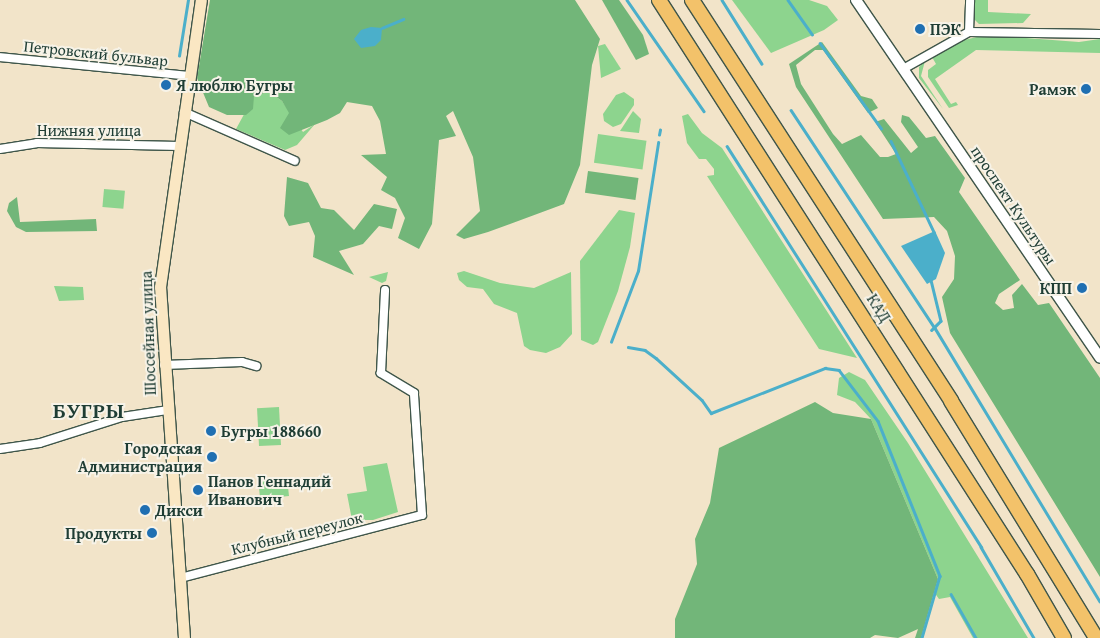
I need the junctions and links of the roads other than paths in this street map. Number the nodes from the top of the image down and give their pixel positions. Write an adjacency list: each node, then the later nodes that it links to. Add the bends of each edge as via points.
1 (201, 0): 10 (main road, Шоссейная улица)
2 (659, 0): 23 (highway, КАД, via 1016,557)
3 (692, 0): 24 (highway, КАД, via 951,401)
4 (856, 0): 9 (street, проспект Культуры)
5 (970, 0): 6 (street)
6 (969, 32): 7 (street); 9 (street)
7 (1100, 34)
8 (0, 58): 10 (street, Петровский бульвар)
9 (904, 69): 16 (street, проспект Культуры)
10 (190, 76): 11 (main road, Шоссейная улица)
11 (184, 112): 12 (main road, Шоссейная улица); 14 (street)
12 (179, 146): 13 (street, Нижняя улица, via 37,143); 17 (main road, Шоссейная улица, via 160,278)
13 (0, 149)
14 (295, 161)
15 (385, 290): 21 (street, Клубный переулок, via 381,373 414,393 422,515)
16 (1100, 358)
17 (164, 365): 18 (street, via 242,362); 19 (main road, Шоссейная улица)
18 (256, 366)
19 (168, 410): 20 (street, via 122,417 40,443); 21 (main road, Шоссейная улица)
20 (0, 449)
21 (180, 578): 22 (main road, Шоссейная улица)
22 (184, 638)
23 (1064, 638)
24 (1096, 638)

